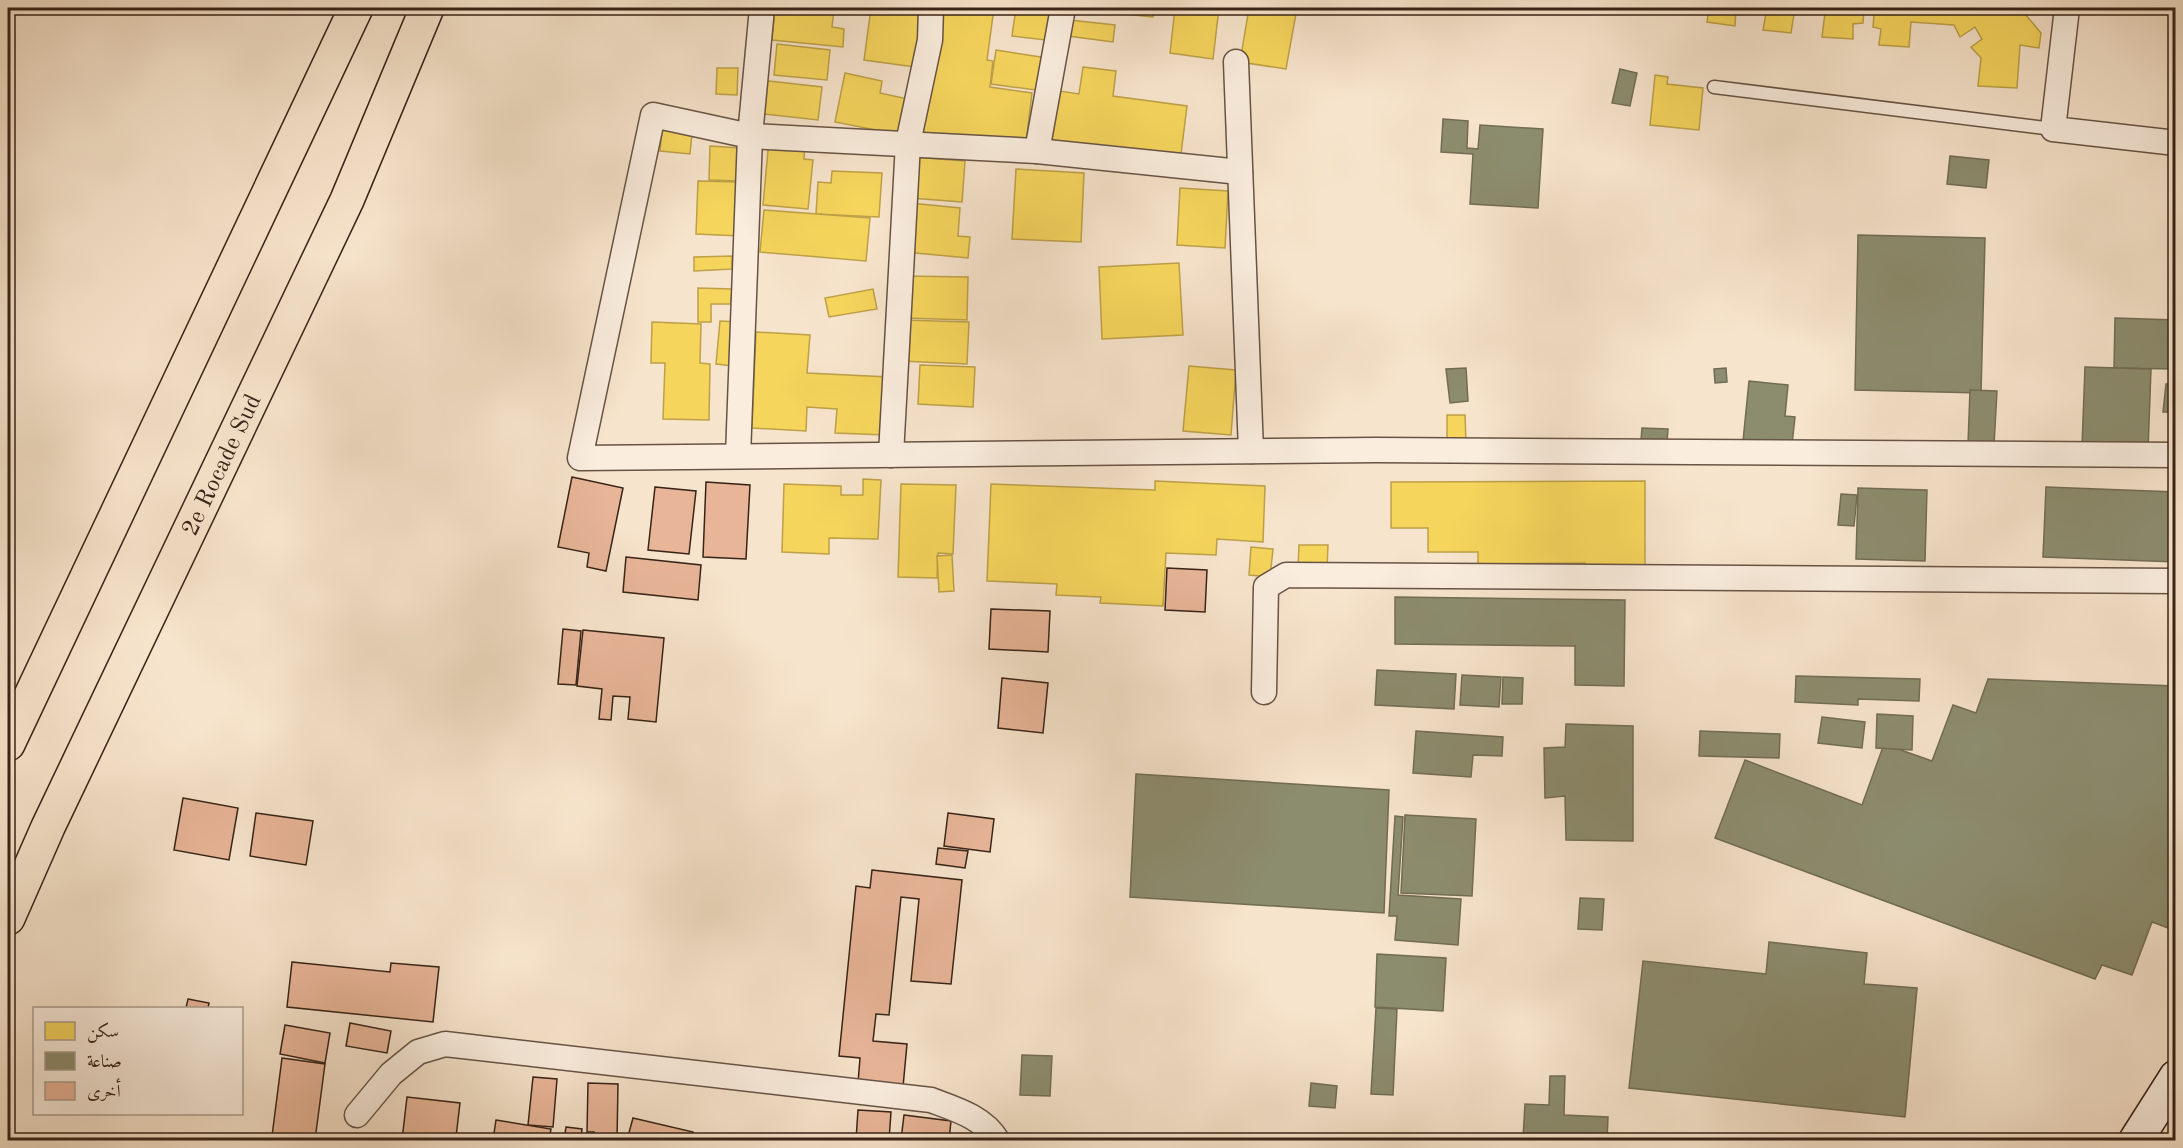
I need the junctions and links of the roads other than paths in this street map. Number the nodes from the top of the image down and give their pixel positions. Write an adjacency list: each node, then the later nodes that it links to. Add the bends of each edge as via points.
1 (357, 8): 21 (highway)
2 (427, 8): 22 (highway, 2e Rocade Sud, via 347,200)
3 (762, 8): 10 (street)
4 (931, 8): 11 (street, via 930,40)
5 (1063, 8): 13 (street)
6 (2067, 8): 9 (street)
7 (1236, 62): 14 (street)
8 (1714, 87): 9 (lane)
9 (2054, 129): 12 (street)
10 (750, 136): 11 (street); 18 (street); 18 (street, via 653,115 580,458)
11 (908, 143): 13 (street); 16 (street)
12 (2175, 143)
13 (1036, 151): 14 (street)
14 (1240, 172): 15 (street)
15 (1251, 451): 16 (street); 17 (street)
16 (891, 455): 18 (street)
17 (2175, 455)
18 (738, 456)
19 (2175, 580): 20 (street, via 1286,575 1266,587)
20 (1264, 692)
21 (8, 744)
22 (8, 918)
23 (2175, 1077): 26 (main road)
24 (357, 1115): 25 (street, via 400,1067 418,1053 445,1044 930,1100 964,1113 991,1130)
25 (997, 1140)
26 (2136, 1140)

